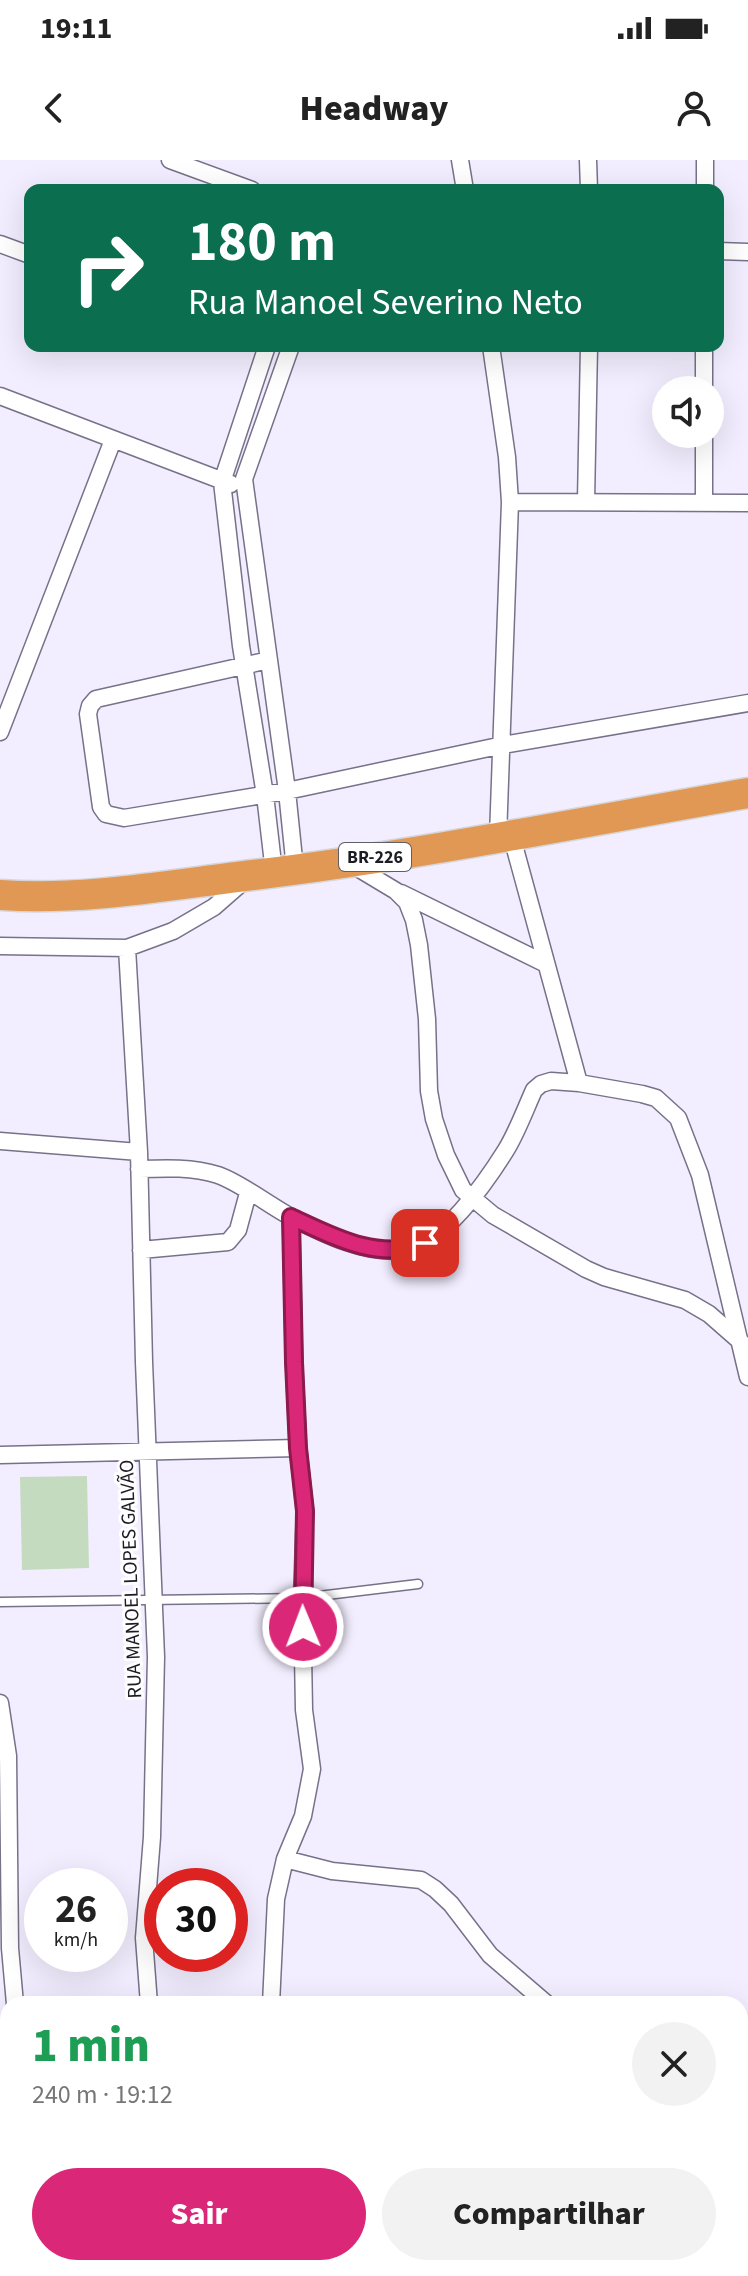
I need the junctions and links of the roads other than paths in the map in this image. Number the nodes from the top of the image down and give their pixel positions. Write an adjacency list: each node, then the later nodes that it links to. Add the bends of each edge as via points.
1 (170, 160): 5 (street)
2 (460, 160): 7 (street)
3 (588, 160): 8 (street)
4 (705, 160): 9 (street)
5 (195, 164): 6 (street)
6 (239, 184)
7 (464, 184)
8 (589, 184)
9 (705, 184)
10 (0, 244): 13 (street)
11 (724, 251): 12 (street)
12 (748, 252)
13 (24, 253)
14 (266, 352): 23 (street)
15 (288, 352): 24 (street, via 245,469)
16 (492, 352): 26 (street)
17 (589, 352): 25 (street)
18 (704, 352): 19 (street)
19 (704, 376)
20 (0, 396): 21 (street)
21 (113, 440): 23 (street); 32 (street)
22 (704, 448): 27 (street)
23 (222, 482): 24 (street); 30 (street)
24 (244, 488): 29 (street)
25 (586, 501): 26 (street); 27 (street)
26 (510, 502): 33 (street)
27 (704, 503): 28 (street)
28 (748, 503)
29 (269, 660): 30 (street); 34 (street)
30 (244, 663): 36 (street); 36 (street, via 96,699 88,714 101,807 106,814 124,818)
31 (748, 703): 33 (street)
32 (0, 732)
33 (503, 745): 34 (street); 37 (street)
34 (287, 791): 36 (street); 39 (street)
35 (748, 793): 37 (highway, BR-226)
36 (265, 795): 39 (street)
37 (504, 836): 38 (highway, BR-226); 44 (street)
38 (347, 861): 39 (highway, BR-226); 40 (street)
39 (273, 872): 41 (highway, BR-226, via 143,891); 43 (street, via 173,931)
40 (396, 891): 44 (street); 49 (street, via 407,902 419,945 434,1119 456,1176)
41 (0, 895)
42 (0, 946): 43 (street)
43 (127, 948): 47 (street, RUA MANOEL LOPES GALVÃO)
44 (546, 964): 45 (street)
45 (579, 1083): 49 (street, via 551,1081 534,1090 507,1148); 52 (street, via 656,1098 678,1118 700,1175)
46 (0, 1141): 47 (street)
47 (139, 1161): 48 (street, via 204,1172); 51 (street, RUA MANOEL LOPES GALVÃO)
48 (248, 1193): 50 (street); 51 (street, via 238,1230 228,1242)
49 (472, 1197): 50 (street, via 425,1243 401,1251 371,1249); 52 (street, via 493,1215 586,1269 672,1295)
50 (291, 1217): 54 (street)
51 (141, 1250): 55 (street, RUA MANOEL LOPES GALVÃO)
52 (742, 1332): 53 (street)
53 (748, 1377)
54 (298, 1448): 55 (street); 58 (street, via 305,1511)
55 (147, 1453): 56 (street); 59 (street, RUA MANOEL LOPES GALVÃO)
56 (0, 1455)
57 (418, 1584): 58 (lane)
58 (302, 1598): 59 (lane); 62 (street, via 304,1710 312,1769 303,1816)
59 (155, 1600): 60 (lane); 65 (street, RUA MANOEL LOPES GALVÃO, via 154,1788 144,1938)
60 (0, 1602)
61 (0, 1703): 63 (street, via 8,1756)
62 (285, 1859): 66 (street, via 276,1899); 67 (street, via 332,1871 421,1880 451,1904 490,1955)
63 (6, 1899): 64 (street)
64 (14, 1996)
65 (148, 1996)
66 (271, 1996)
67 (538, 1996)

